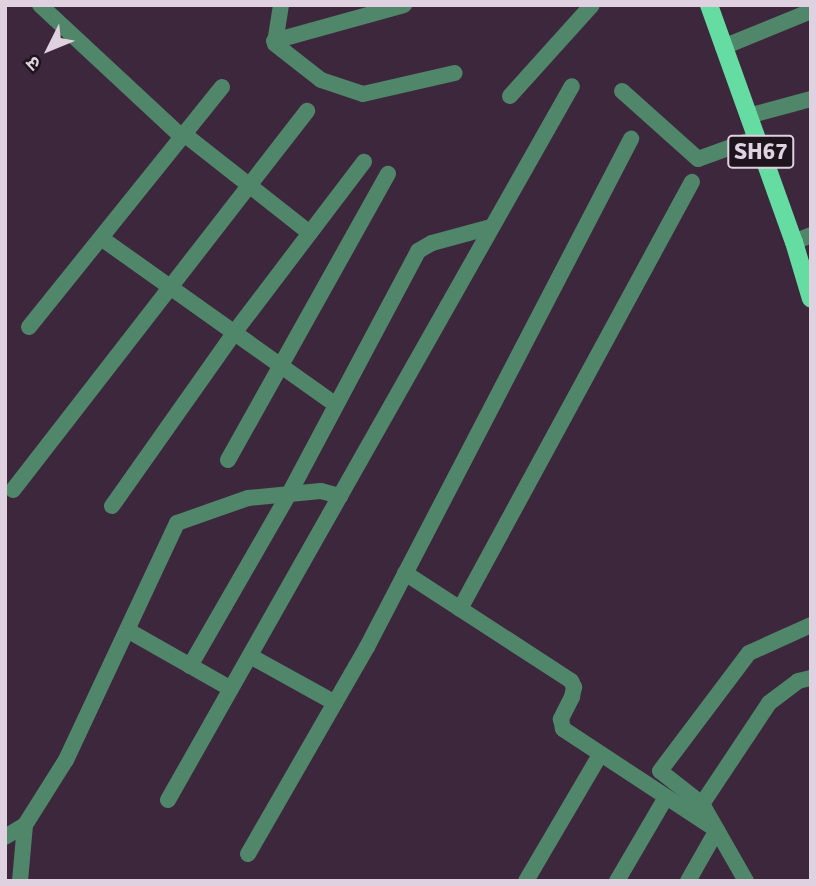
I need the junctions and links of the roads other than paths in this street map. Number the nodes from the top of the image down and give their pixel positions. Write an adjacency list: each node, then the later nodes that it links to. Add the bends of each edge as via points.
1 (40, 5): 18 (street)
2 (281, 5): 8 (street)
3 (404, 5): 7 (street)
4 (592, 5): 14 (street)
5 (709, 5): 9 (main road, SH67)
6 (811, 11): 9 (street)
7 (343, 13): 8 (street)
8 (274, 41): 10 (street, via 316,78 355,92 369,93)
9 (723, 47): 17 (main road, SH67)
10 (455, 73)
11 (572, 86): 25 (street)
12 (222, 87): 18 (street)
13 (622, 91): 19 (street, via 698,159)
14 (510, 96)
15 (811, 99): 17 (street)
16 (307, 111): 24 (street)
17 (748, 116): 19 (main road, SH67)
18 (183, 136): 24 (street); 27 (street)
19 (756, 138): 28 (main road, SH67)
20 (631, 139): 40 (street)
21 (364, 162): 26 (street)
22 (388, 174): 33 (street)
23 (692, 182): 41 (street)
24 (248, 184): 26 (street); 29 (street)
25 (491, 227): 34 (street, via 418,251); 38 (street)
26 (310, 233): 32 (street)
27 (101, 238): 29 (street); 31 (street)
28 (803, 239): 30 (main road, SH67)
29 (169, 286): 32 (street); 36 (street)
30 (811, 299)
31 (29, 327)
32 (234, 333): 33 (street); 39 (street)
33 (279, 364): 34 (street); 35 (street)
34 (336, 405): 37 (street)
35 (228, 460)
36 (13, 489)
37 (289, 494): 38 (street, via 321,491); 43 (street, via 248,498 177,523); 45 (street)
38 (340, 496): 44 (street)
39 (112, 506)
40 (405, 573): 41 (street); 48 (street)
41 (460, 609): 49 (street, via 571,681 572,697 560,724)
42 (811, 625): 52 (street, via 749,653 660,771)
43 (128, 631): 45 (street); 53 (street, via 65,760)
44 (250, 656): 47 (street); 48 (street)
45 (190, 666): 47 (street)
46 (811, 678): 52 (street, via 798,681 769,703)
47 (231, 689): 51 (street)
48 (335, 703): 56 (street)
49 (600, 755): 50 (street); 58 (street)
50 (666, 797): 54 (street); 59 (street)
51 (169, 800)
52 (702, 804): 54 (street)
53 (25, 825): 55 (street); 57 (street)
54 (717, 830): 60 (street); 61 (street)
55 (5, 837)
56 (248, 853)
57 (20, 881)
58 (526, 881)
59 (617, 881)
60 (688, 881)
61 (746, 881)

